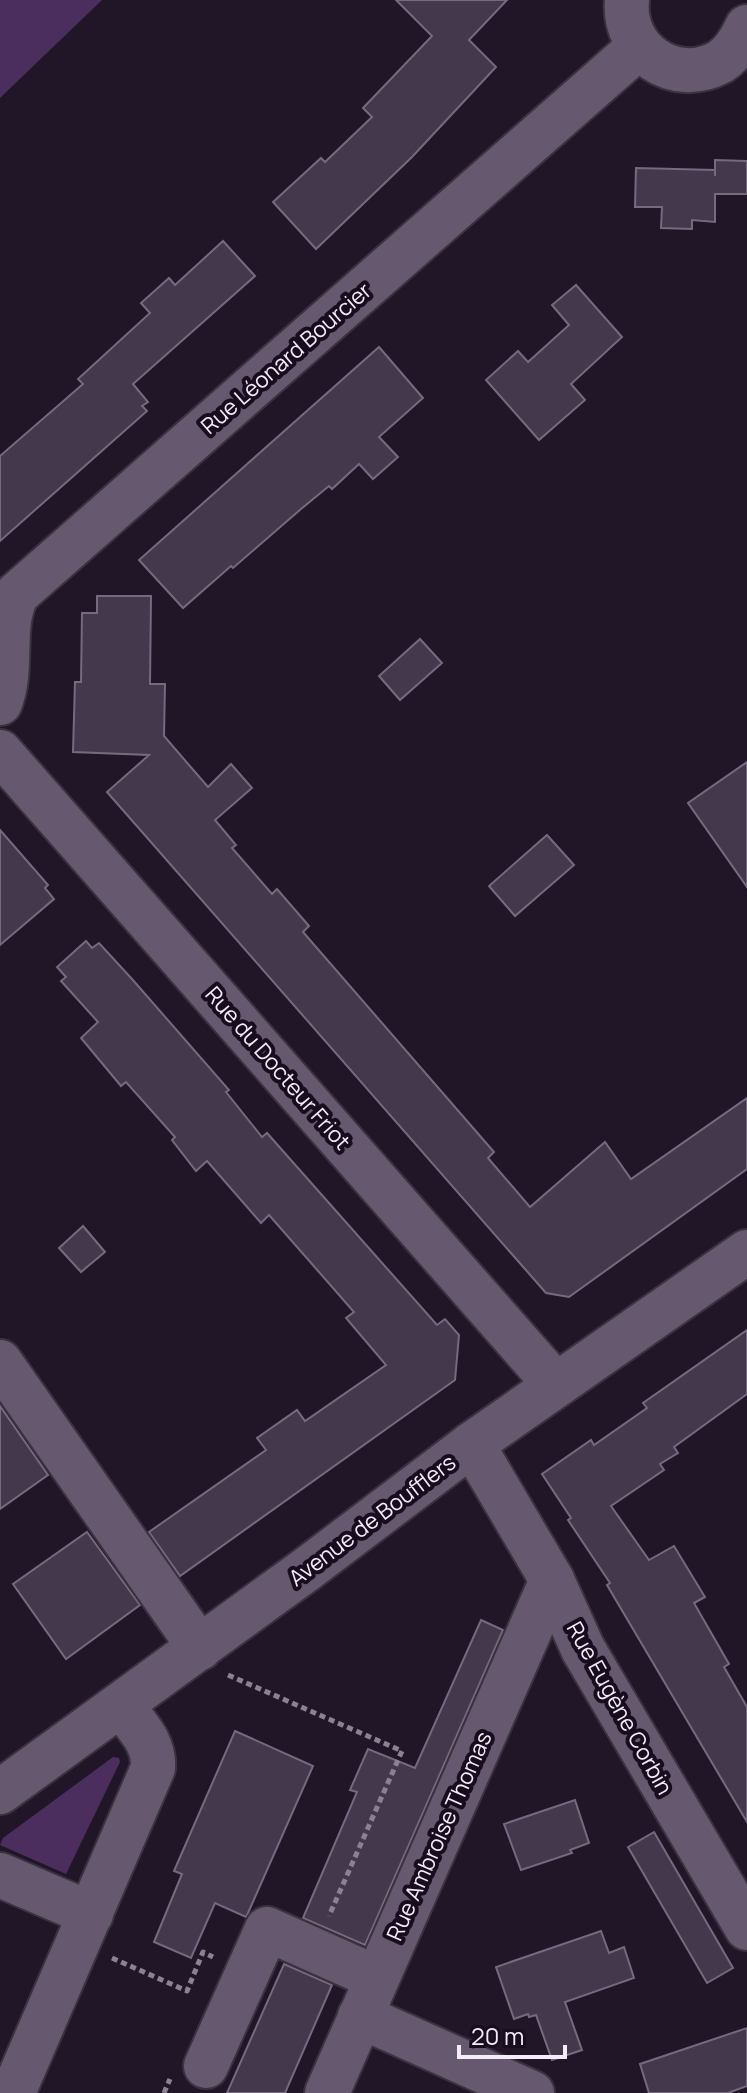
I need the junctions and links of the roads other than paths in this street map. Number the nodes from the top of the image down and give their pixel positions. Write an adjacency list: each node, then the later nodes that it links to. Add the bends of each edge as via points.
1 (627, 0): 3 (street, via 628,23)
2 (743, 45): 3 (street, via 722,61 690,71 658,63)
3 (639, 47): 4 (street, Rue Léonard Bourcier, via 17,594 5,620 6,670)
4 (0, 703)
5 (0, 752): 8 (street, Rue du Docteur Friot)
6 (747, 1252): 8 (street, Avenue de Boufflers)
7 (0, 1362): 11 (street)
8 (556, 1385): 9 (street, Avenue de Boufflers)
9 (472, 1444): 10 (street, Rue Eugène Corbin); 11 (street, Avenue de Boufflers)
10 (552, 1580): 16 (street, Rue Eugène Corbin, via 583,1649); 17 (street, Rue Ambroise Thomas)
11 (212, 1660): 12 (street, Avenue de Boufflers)
12 (121, 1705): 13 (street, Avenue de Boufflers); 15 (street, via 151,1745 153,1768)
13 (0, 1792)
14 (0, 1875): 15 (street)
15 (91, 1914): 19 (street)
16 (747, 1928)
17 (368, 1997): 18 (street, via 314,1950 267,1929); 20 (street, Rue Ambroise Thomas); 21 (street)
18 (206, 2066)
19 (13, 2093)
20 (327, 2093)
21 (532, 2093)

